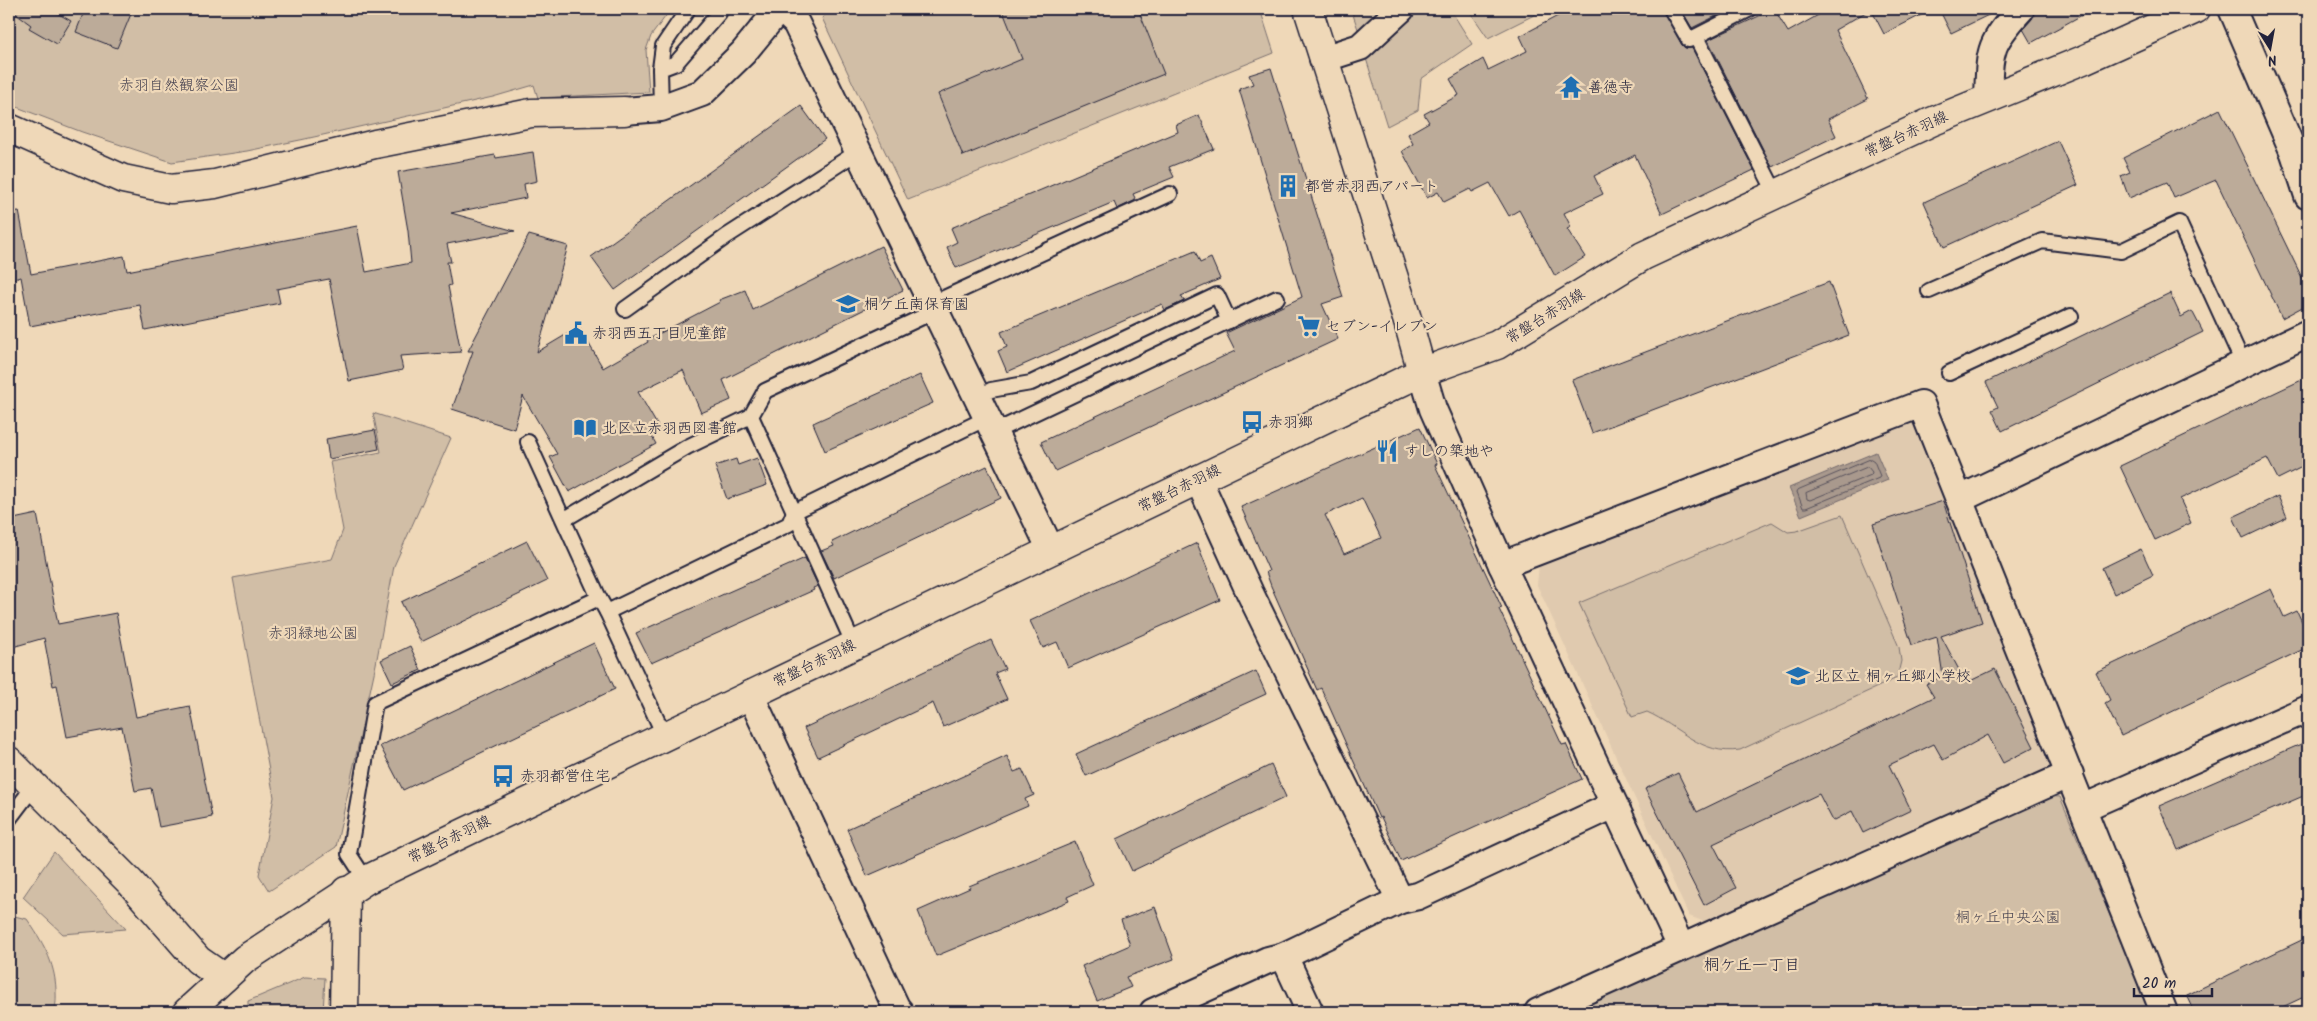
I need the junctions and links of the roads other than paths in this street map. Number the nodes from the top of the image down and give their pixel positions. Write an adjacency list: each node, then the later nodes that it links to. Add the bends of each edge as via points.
1 (688, 9): 13 (lane, via 663,46)
2 (780, 9): 15 (street, via 743,53 702,92); 18 (street, via 796,24)
3 (1308, 9): 12 (main road)
4 (1401, 9): 12 (street, via 1360,47)
5 (1671, 9): 11 (lane, via 1688,40)
6 (1750, 9): 11 (lane)
7 (2021, 9): 14 (street, via 1999,33 1992,47)
8 (2196, 9): 14 (main road, 常盤台赤羽線, via 2083,60)
9 (2232, 9): 21 (street, via 2294,154)
10 (719, 13): 13 (lane, via 676,63)
11 (1696, 36): 20 (lane)
12 (1323, 59): 30 (main road)
13 (660, 69): 15 (lane)
14 (1988, 97): 20 (main road, 常盤台赤羽線)
15 (661, 108): 16 (street)
16 (624, 111): 17 (main road, via 531,113 375,144 215,184 170,189 123,179)
17 (9, 128)
18 (859, 151): 24 (street); 25 (lane, via 727,236)
19 (1170, 194): 24 (lane)
20 (1776, 194): 30 (main road, 常盤台赤羽線, via 1628,264 1497,345)
21 (2308, 196)
22 (1929, 291): 29 (lane, via 2042,241 2121,250 2179,223)
23 (1277, 298): 27 (lane)
24 (933, 308): 32 (lane, via 765,392); 33 (street)
25 (626, 309)
26 (2071, 316): 31 (lane)
27 (1229, 320): 33 (lane); 33 (lane, via 1217,295 1031,383 991,390)
28 (2308, 333): 29 (street)
29 (2243, 363): 36 (street)
30 (1422, 372): 35 (main road, 常盤台赤羽線); 40 (street, via 1433,409)
31 (1949, 373)
32 (751, 416): 37 (lane); 38 (lane, via 687,447)
33 (986, 416): 37 (lane); 39 (street)
34 (528, 442): 38 (lane)
35 (1198, 479): 39 (main road, 常盤台赤羽線); 54 (street)
36 (1960, 499): 40 (street, via 1921,404); 48 (street)
37 (794, 512): 42 (lane, via 789,524); 43 (lane)
38 (565, 519): 41 (lane)
39 (1051, 550): 43 (main road, 常盤台赤羽線)
40 (1502, 565): 50 (street)
41 (600, 598): 42 (lane); 53 (lane, via 375,703 349,854)
42 (607, 612): 46 (lane)
43 (853, 643): 44 (main road, 常盤台赤羽線)
44 (750, 694): 46 (main road, 常盤台赤羽線); 60 (street)
45 (2308, 709): 51 (street)
46 (664, 735): 53 (main road, 常盤台赤羽線)
47 (9, 761): 49 (main road)
48 (2070, 774): 51 (street); 55 (street)
49 (34, 786): 52 (lane); 57 (main road, via 130,882 198,960)
50 (1614, 805): 54 (street, via 1418,896); 55 (street)
51 (2083, 808): 64 (street)
52 (9, 819)
53 (356, 885): 57 (main road, 常盤台赤羽線, via 245,959); 59 (main road)
54 (1400, 900): 56 (street)
55 (1681, 947): 63 (street)
56 (1284, 956): 61 (street, via 1268,960); 62 (street)
57 (224, 978): 58 (main road, 常盤台赤羽線)
58 (187, 1012)
59 (344, 1012)
60 (900, 1012)
61 (1153, 1012)
62 (1310, 1012)
63 (1538, 1012)
64 (2164, 1012)

